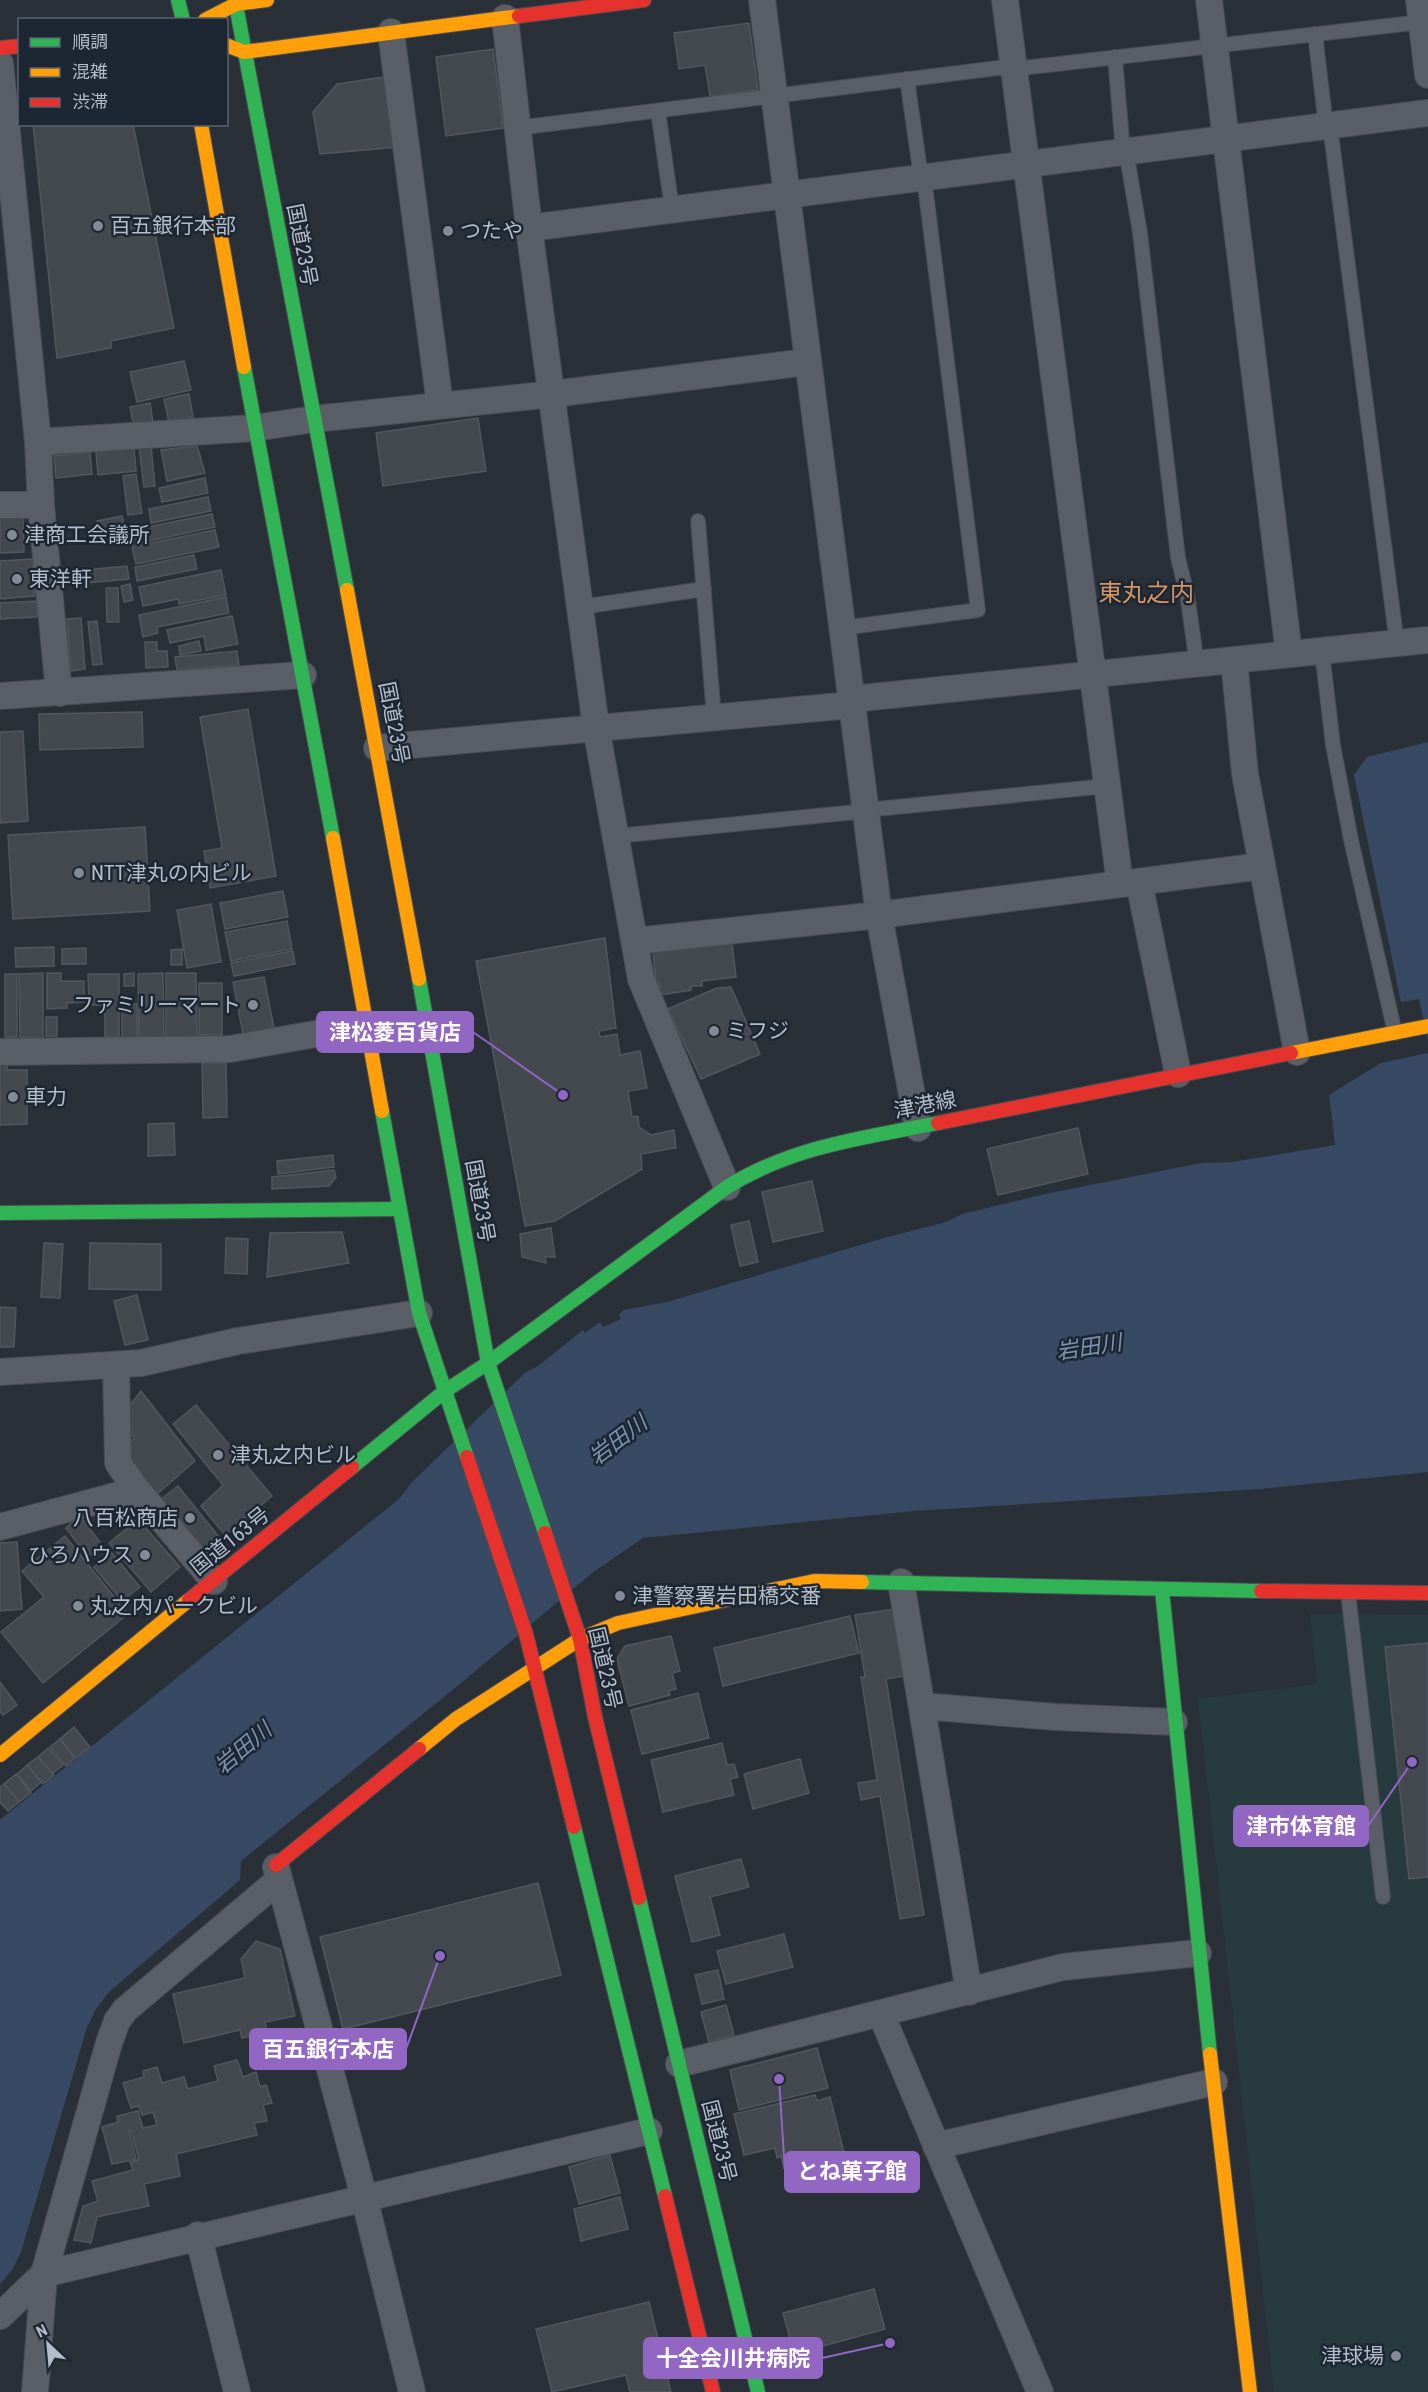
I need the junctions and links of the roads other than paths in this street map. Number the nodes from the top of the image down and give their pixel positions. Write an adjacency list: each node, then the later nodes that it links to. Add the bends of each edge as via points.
1 (178, 0): 10 (main road)
2 (267, 0): 7 (main road)
3 (644, 0): 8 (main road)
4 (762, 0): 25 (street)
5 (1005, 0): 22 (street)
6 (1209, 0): 15 (street)
7 (235, 2): 11 (main road); 19 (main road, 国道23号)
8 (540, 7): 12 (main road)
9 (1420, 11): 14 (lane); 23 (street)
10 (182, 18)
11 (208, 18)
12 (504, 18): 13 (main road); 30 (street)
13 (391, 32): 19 (main road); 40 (street)
14 (1315, 34): 15 (lane); 29 (lane)
15 (1214, 45): 20 (lane); 31 (street)
16 (18, 46): 18 (main road)
17 (228, 46): 19 (main road)
18 (0, 48)
19 (244, 52): 41 (main road, 国道23号)
20 (1115, 57): 22 (lane); 32 (lane)
21 (0, 63): 43 (street)
22 (1014, 67): 24 (lane); 33 (street)
23 (1428, 75)
24 (907, 79): 25 (lane); 34 (lane)
25 (776, 96): 26 (lane); 35 (street)
26 (658, 111): 30 (lane); 36 (lane)
27 (1428, 113): 29 (street)
28 (201, 126): 42 (main road)
29 (1328, 126): 31 (street); 51 (lane)
30 (517, 128): 37 (street)
31 (1226, 140): 32 (street); 53 (street)
32 (1125, 151): 33 (street); 55 (lane, via 1140,234 1178,558)
33 (1026, 163): 34 (street); 57 (street)
34 (922, 177): 35 (street); 49 (lane, via 978,610)
35 (789, 194): 36 (street); 38 (street)
36 (672, 209): 37 (street)
37 (528, 228): 39 (street)
38 (807, 362): 39 (street); 49 (street)
39 (553, 394): 40 (street); 48 (street)
40 (440, 405): 41 (street)
41 (314, 419): 42 (street); 63 (main road, 国道23号)
42 (255, 428): 43 (street); 56 (main road)
43 (38, 442): 45 (street)
44 (0, 505): 45 (street)
45 (41, 505): 58 (street)
46 (698, 521): 47 (lane)
47 (704, 589): 48 (lane); 61 (lane)
48 (581, 607): 62 (street)
49 (842, 628): 60 (street)
50 (1428, 640): 51 (street)
51 (1397, 644): 52 (street)
52 (1322, 652): 53 (street); 73 (lane, via 1335,756 1351,840)
53 (1289, 654): 54 (street)
54 (1234, 660): 55 (street); 67 (street, via 1245,774)
55 (1197, 664): 57 (street)
56 (303, 675): 58 (street); 71 (main road)
57 (1093, 675): 60 (street); 64 (street)
58 (59, 693): 59 (street)
59 (0, 696)
60 (852, 702): 61 (street); 65 (street)
61 (714, 717): 62 (street)
62 (596, 727): 63 (street); 66 (street)
63 (377, 748): 82 (main road, 国道23号)
64 (1107, 786): 65 (lane); 68 (street)
65 (866, 811): 66 (lane); 69 (street)
66 (616, 836): 70 (street)
67 (1262, 866): 68 (street); 75 (street)
68 (1130, 883): 69 (street); 76 (street)
69 (879, 915): 70 (street); 77 (street)
70 (635, 941): 78 (street, via 641,979 651,1006)
71 (367, 1025): 74 (street, via 230,1049); 79 (main road)
72 (1428, 1026): 73 (main road, 津港線)
73 (1401, 1032): 75 (main road, 津港線)
74 (0, 1052)
75 (1297, 1052): 76 (main road, 津港線)
76 (1178, 1074): 77 (main road, 津港線)
77 (918, 1128): 78 (main road, 津港線, via 809,1149 748,1173)
78 (727, 1187): 82 (main road, 津港線)
79 (399, 1209): 80 (main road); 81 (main road)
80 (0, 1213)
81 (418, 1313): 83 (street, via 238,1341); 85 (main road)
82 (488, 1363): 85 (main road, 国道163号); 93 (main road, 国道23号)
83 (116, 1366): 84 (street); 86 (street, via 118,1463)
84 (0, 1372)
85 (447, 1397): 88 (main road, 国道163号); 94 (main road)
86 (137, 1490): 87 (street); 88 (street)
87 (0, 1527)
88 (214, 1581): 97 (main road, 国道163号)
89 (901, 1582): 90 (main road); 93 (main road, via 814,1581 618,1623); 95 (street)
90 (1162, 1590): 91 (main road); 96 (main road)
91 (1348, 1592): 92 (main road); 99 (lane)
92 (1428, 1593)
93 (580, 1639): 94 (main road); 103 (main road, 国道23号, via 595,1717)
94 (535, 1668): 98 (main road, via 456,1719); 105 (main road)
95 (922, 1706): 96 (street); 101 (street)
96 (1174, 1722): 100 (main road)
97 (0, 1755)
98 (277, 1873): 107 (street); 109 (street, via 117,2021)
99 (1383, 1897)
100 (1198, 1953): 101 (street, via 1064,1967); 104 (main road)
101 (969, 1992): 102 (street)
102 (881, 2014): 103 (street); 106 (street)
103 (679, 2064): 115 (main road, 国道23号)
104 (1214, 2082): 106 (street); 117 (main road)
105 (649, 2131): 107 (street); 114 (main road)
106 (936, 2146): 116 (street)
107 (364, 2197): 108 (street); 113 (street)
108 (198, 2235): 109 (street); 112 (street)
109 (44, 2274): 110 (street); 111 (street)
110 (0, 2316)
111 (35, 2392)
112 (235, 2392)
113 (412, 2392)
114 (713, 2392)
115 (758, 2392)
116 (1040, 2392)
117 (1250, 2392)

